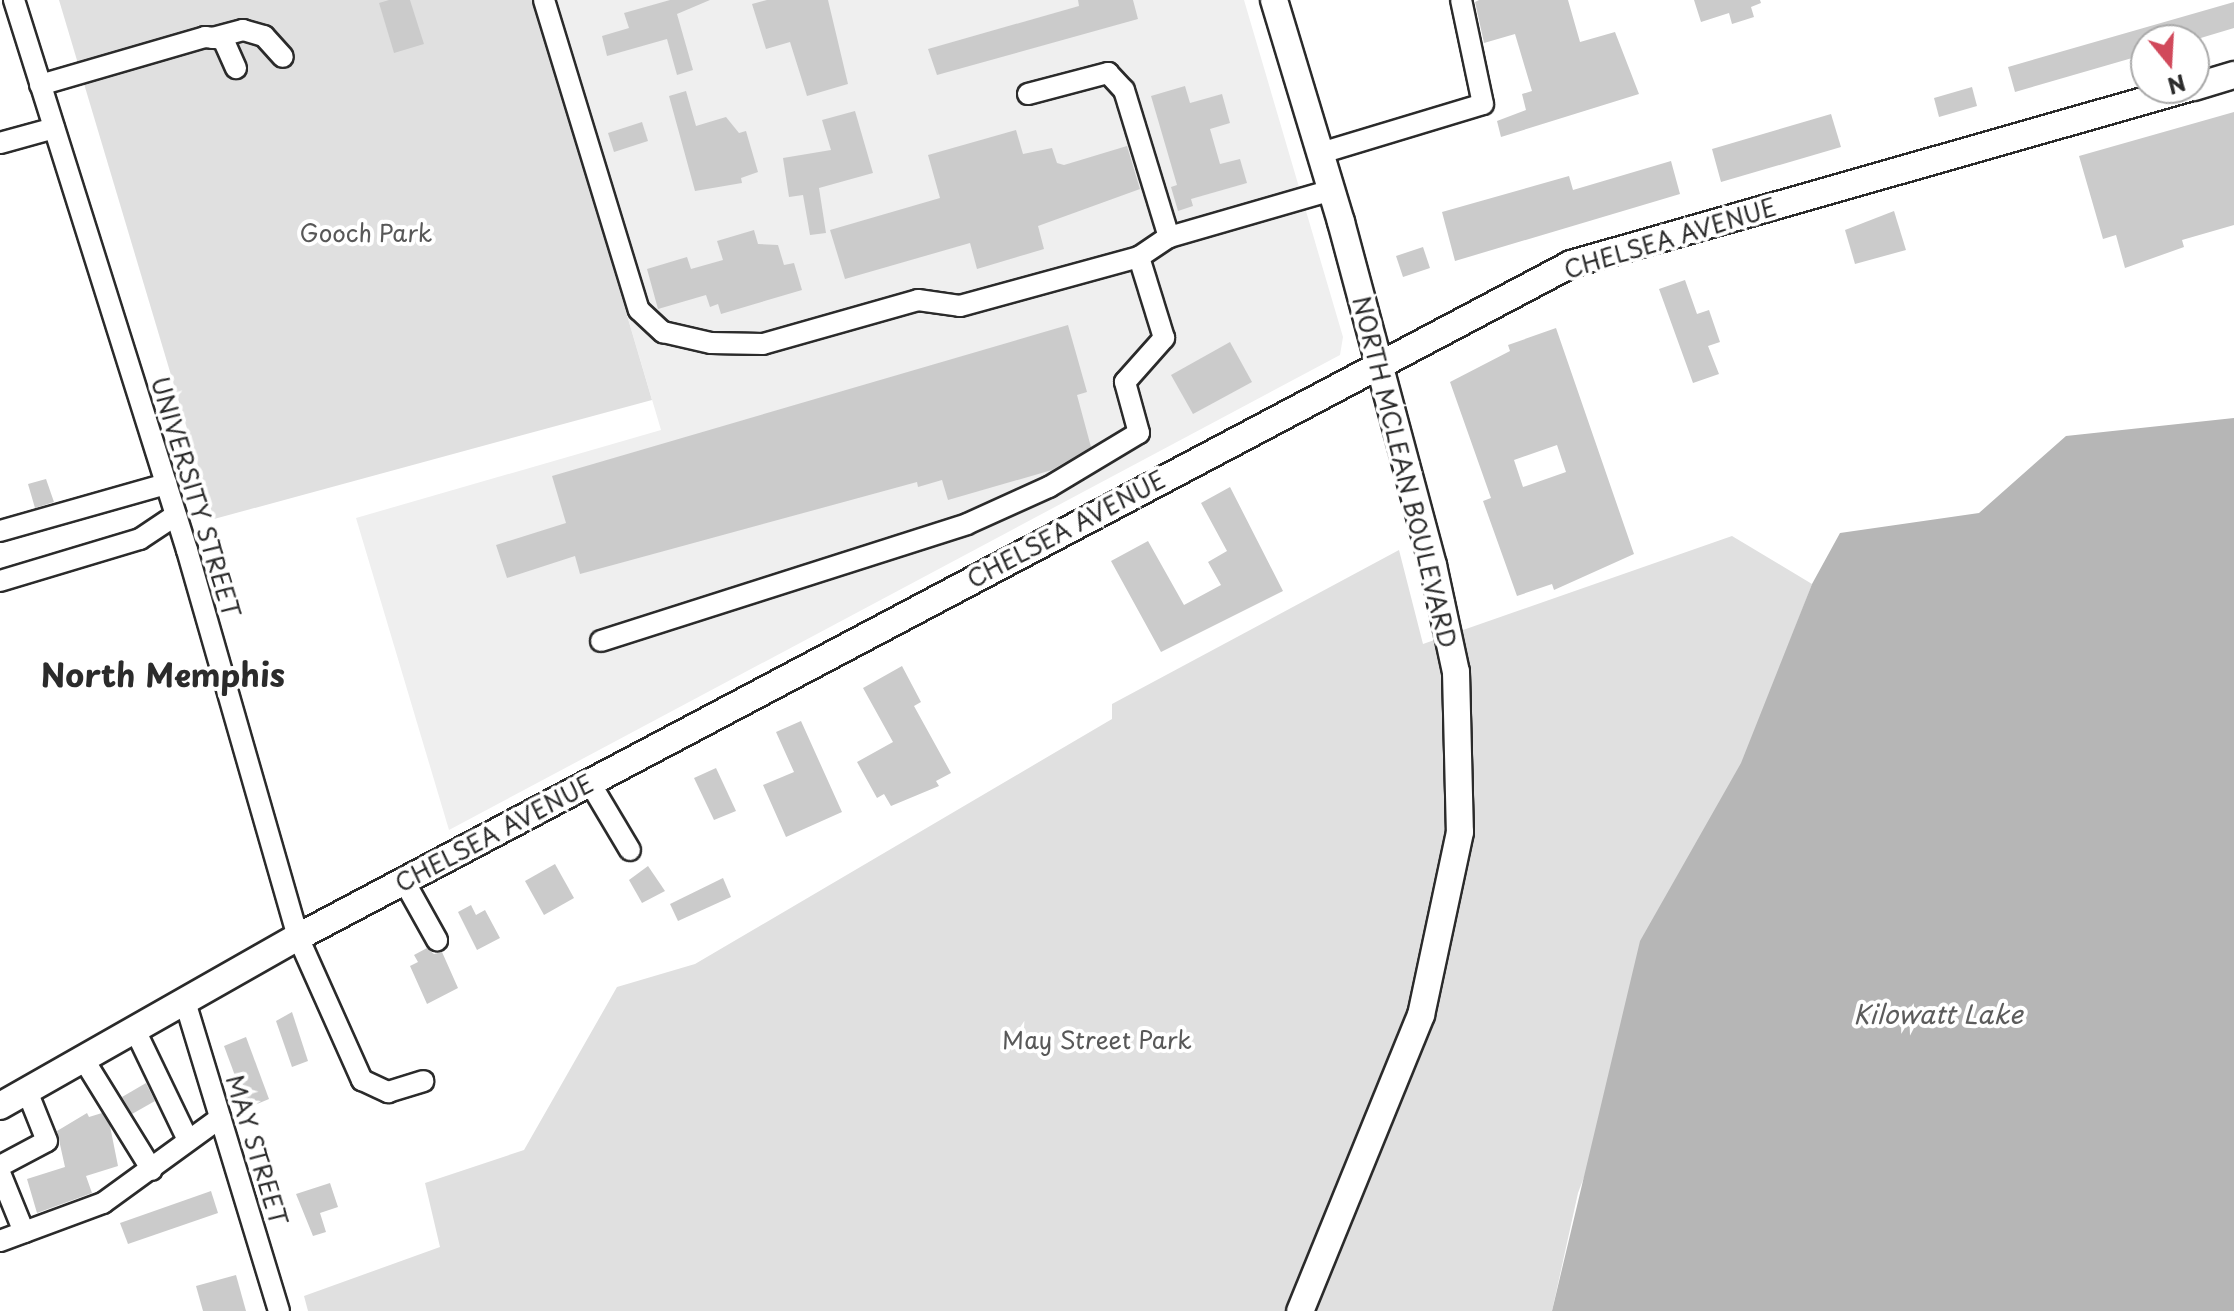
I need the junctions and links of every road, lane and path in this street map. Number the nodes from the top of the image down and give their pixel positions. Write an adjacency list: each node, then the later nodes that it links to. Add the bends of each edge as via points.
1 (14, 0): 10 (street, UNIVERSITY STREET)
2 (544, 0): 18 (street, via 639,310 663,332 711,343 763,344 918,300 960,306)
3 (1274, 0): 15 (main road, NORTH MCLEAN BOULEVARD)
4 (1461, 0): 15 (street, via 1483,104)
5 (213, 38): 6 (street, via 243,30 264,36); 7 (street, via 223,39); 10 (street)
6 (283, 57)
7 (236, 68)
8 (2234, 75): 9 (main road, CHELSEA AVENUE)
9 (2210, 82)
10 (40, 85): 13 (street, UNIVERSITY STREET)
11 (1028, 94): 17 (street, via 1108,73 1124,90)
12 (2132, 104): 19 (main road, CHELSEA AVENUE, via 1571,264)
13 (54, 128): 14 (street); 20 (street, UNIVERSITY STREET)
14 (0, 143)
15 (1321, 153): 16 (main road, NORTH MCLEAN BOULEVARD)
16 (1332, 190): 17 (street); 19 (main road, NORTH MCLEAN BOULEVARD)
17 (1169, 237): 18 (street)
18 (1139, 257): 24 (street, via 1164,338 1125,382 1139,433 1049,487 967,524)
19 (1379, 362): 25 (main road, CHELSEA AVENUE); 44 (main road, NORTH MCLEAN BOULEVARD, via 1456,672 1460,832 1421,1015)
20 (166, 484): 21 (street, UNIVERSITY STREET); 22 (street)
21 (176, 515): 23 (street, via 140,539); 28 (street, UNIVERSITY STREET)
22 (0, 530)
23 (0, 581)
24 (601, 641)
25 (590, 783): 26 (street); 27 (main road, CHELSEA AVENUE)
26 (630, 850)
27 (404, 881): 28 (main road, CHELSEA AVENUE); 29 (street)
28 (298, 937): 30 (main road, CHELSEA AVENUE); 33 (street, UNIVERSITY STREET, via 362,1080 388,1092)
29 (437, 940)
30 (186, 1005): 31 (main road, CHELSEA AVENUE); 36 (street, MAY STREET)
31 (136, 1032): 32 (main road, CHELSEA AVENUE); 37 (street)
32 (84, 1060): 34 (main road, CHELSEA AVENUE); 39 (street)
33 (423, 1081)
34 (27, 1091): 35 (main road, CHELSEA AVENUE); 38 (street, via 47,1141)
35 (0, 1106)
36 (220, 1118): 37 (street); 43 (street, MAY STREET)
37 (188, 1140): 39 (street)
38 (0, 1166)
39 (152, 1170): 41 (street, via 103,1203)
40 (0, 1173): 41 (street)
41 (24, 1232): 42 (street)
42 (0, 1241)
43 (279, 1311)
44 (1300, 1311)

